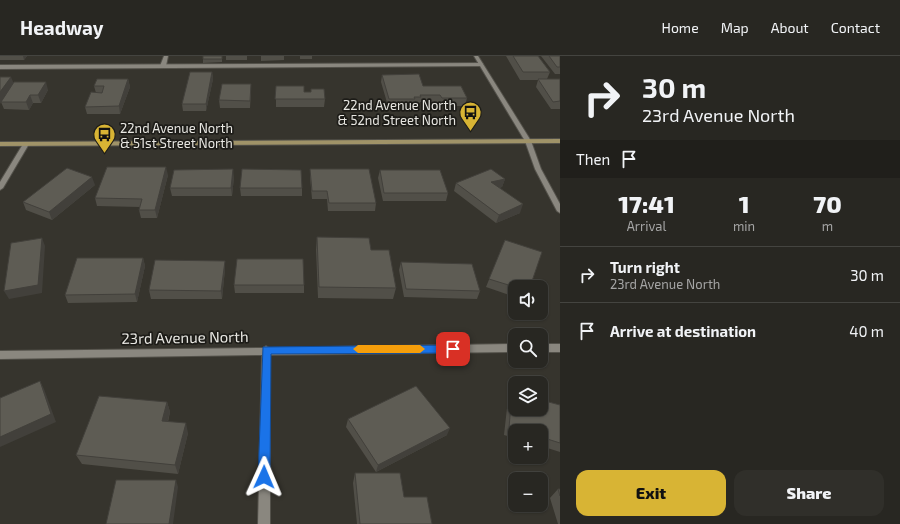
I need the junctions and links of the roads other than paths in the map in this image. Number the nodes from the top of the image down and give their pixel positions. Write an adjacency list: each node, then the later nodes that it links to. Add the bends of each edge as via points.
1 (166, 56): 5 (street)
2 (476, 56): 3 (street)
3 (481, 65): 5 (street); 6 (street)
4 (0, 66): 5 (street)
5 (163, 66)
6 (528, 141): 7 (main road); 9 (main road); 11 (street, via 538,169)
7 (560, 141)
8 (0, 144): 9 (main road)
9 (26, 144): 10 (street)
10 (0, 188)
11 (560, 211)
12 (508, 348): 15 (street, 23rd Avenue North)
13 (548, 348): 14 (street)
14 (560, 348)
15 (266, 350): 16 (street, 23rd Avenue North); 17 (street)
16 (0, 355)
17 (264, 524)

